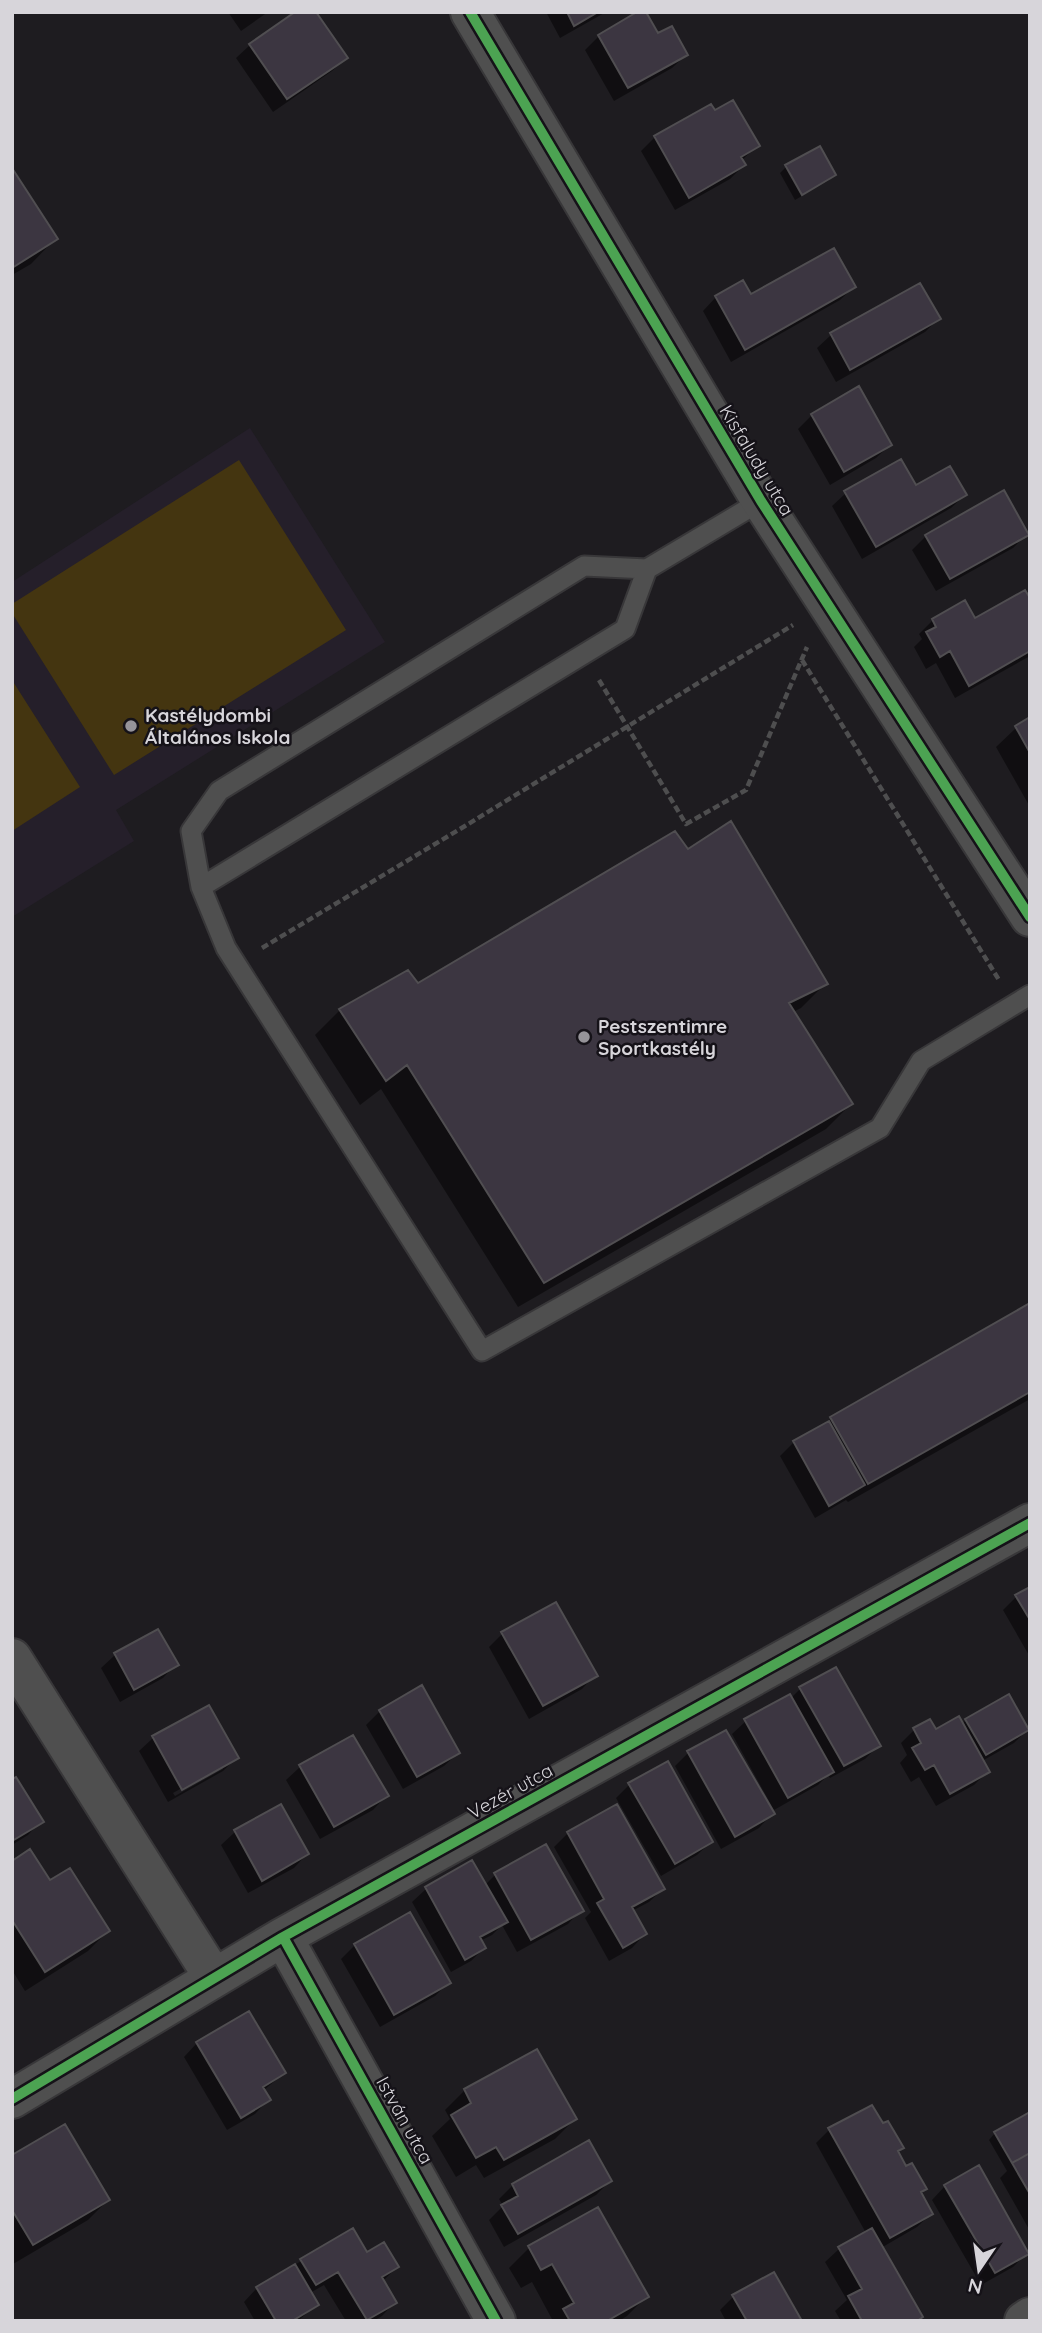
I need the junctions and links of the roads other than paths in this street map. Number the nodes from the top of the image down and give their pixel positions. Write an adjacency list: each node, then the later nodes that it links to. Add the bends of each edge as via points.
1 (470, 12): 2 (street, Kisfaludy utca)
2 (761, 501): 3 (lane); 5 (street, Kisfaludy utca)
3 (647, 569): 4 (lane, via 625,629); 4 (lane, via 584,566 219,791 191,831)
4 (201, 887): 6 (lane, via 226,948 482,1351 880,1128 921,1061)
5 (1030, 917)
6 (1022, 999)
7 (1030, 1523): 9 (street, Vezér utca)
8 (12, 1658): 10 (street)
9 (283, 1937): 10 (street, Vezér utca); 13 (street, István utca)
10 (214, 1978): 11 (street, Vezér utca)
11 (12, 2099)
12 (1030, 2317): 14 (street)
13 (496, 2321)
14 (1024, 2321)

